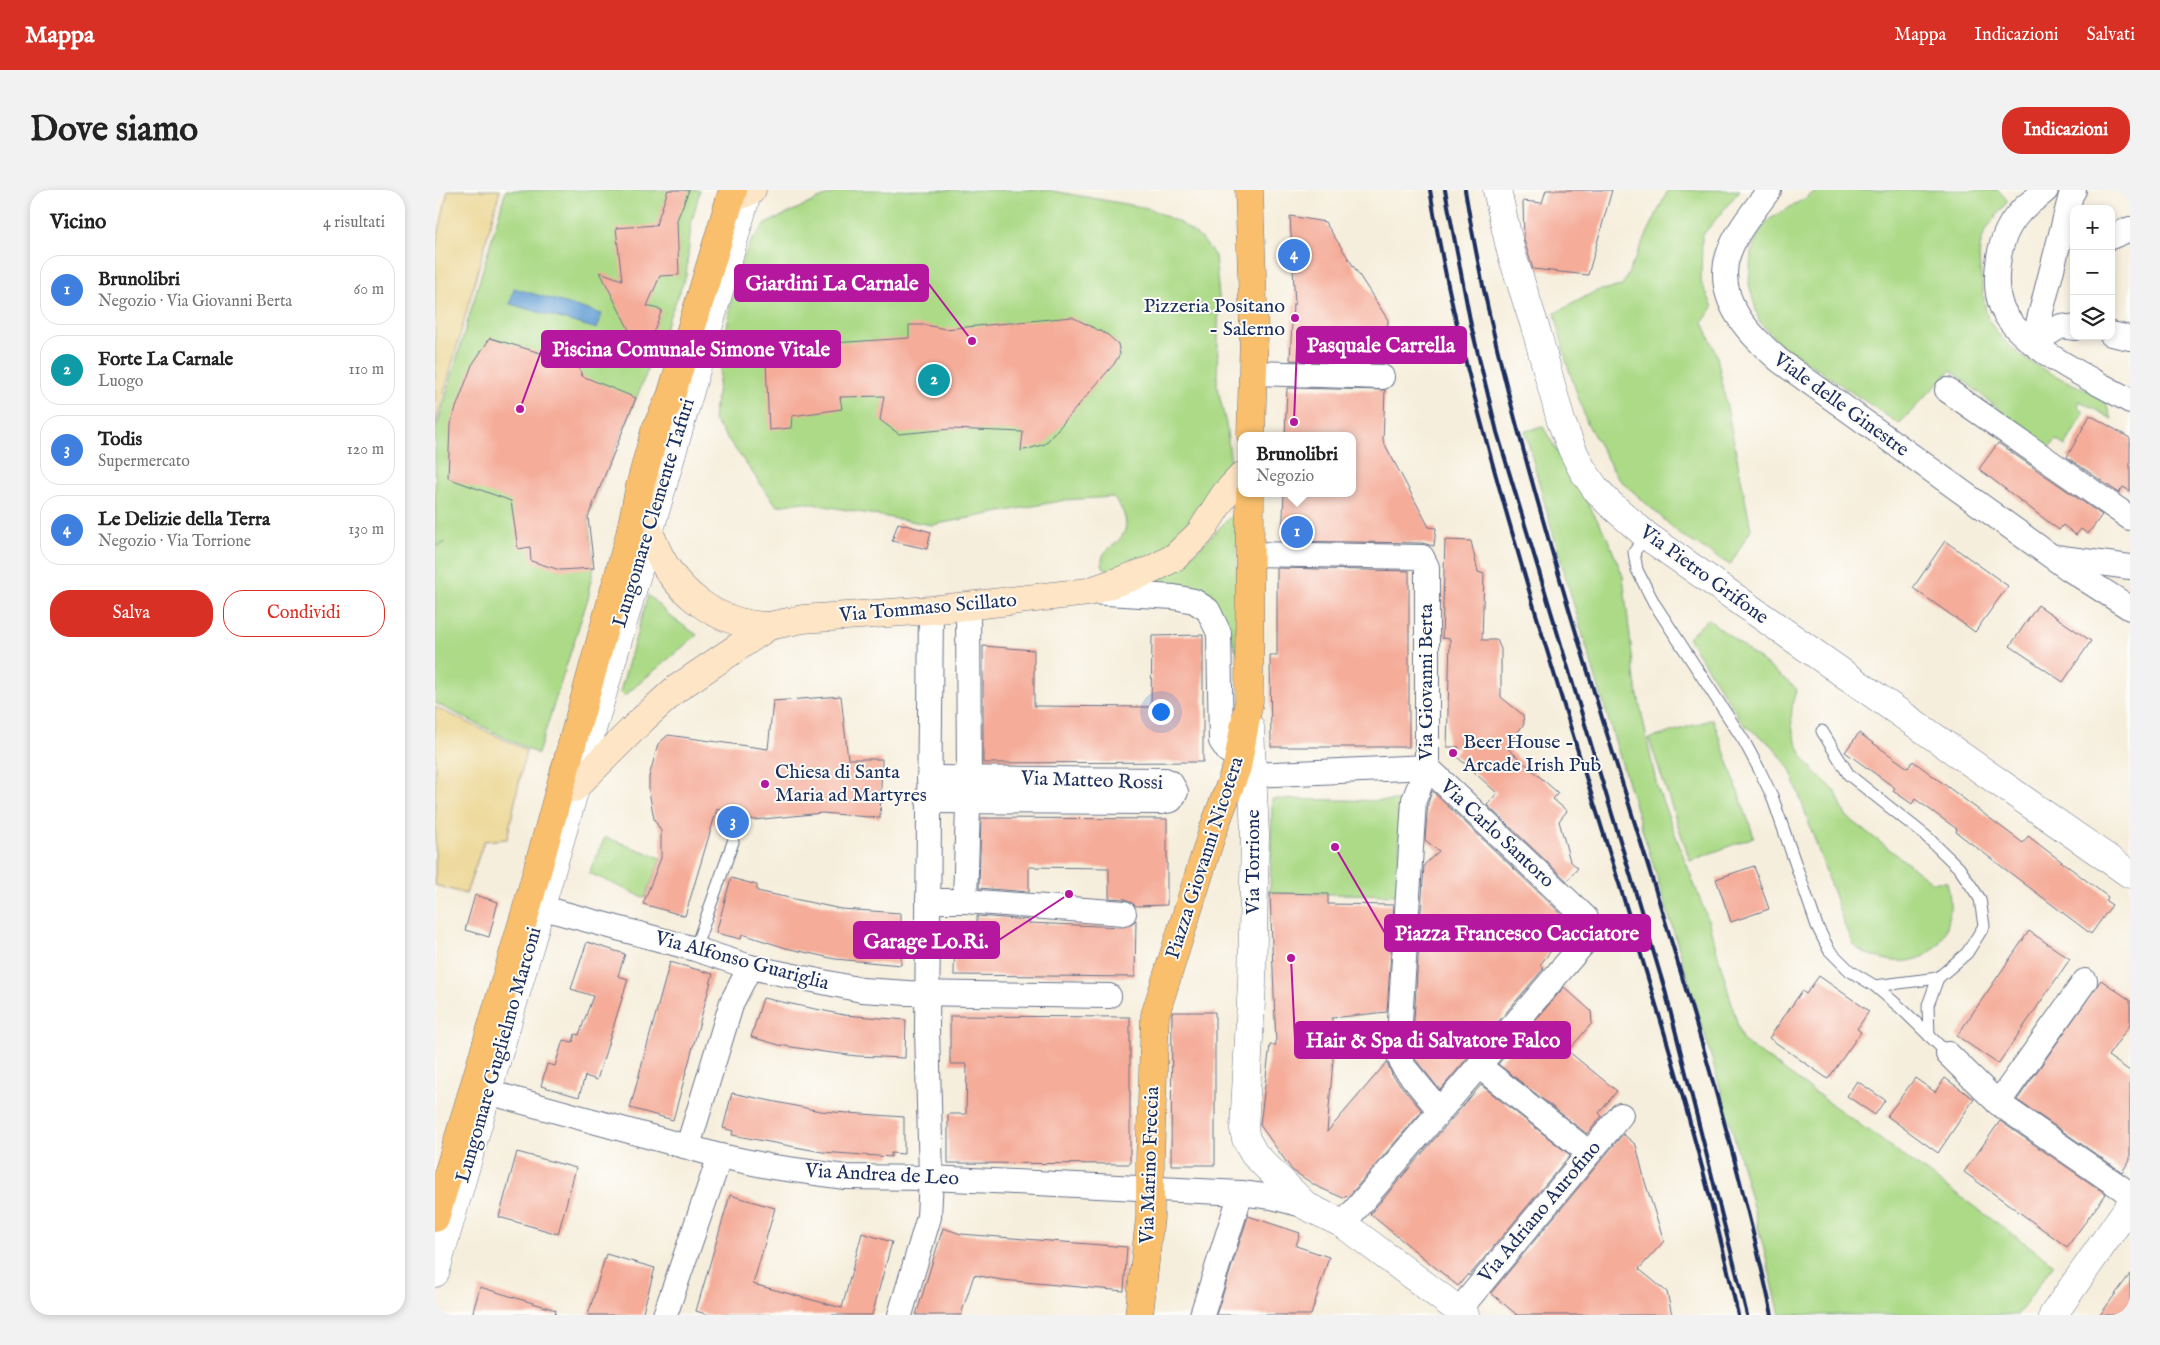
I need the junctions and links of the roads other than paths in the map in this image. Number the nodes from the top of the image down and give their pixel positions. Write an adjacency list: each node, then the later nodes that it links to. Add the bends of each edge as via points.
1 (1249, 190): 17 (main road)
2 (1497, 190): 8 (street, Via Pietro Grifone)
3 (1507, 190): 8 (street)
4 (2046, 190): 16 (street, via 2020,211 2006,232 1995,283 2002,309 2021,334)
5 (2074, 190): 12 (street)
6 (742, 192): 20 (main road, Lungomare Clemente Tafuri); 26 (street, Lungomare Clemente Tafuri)
7 (1764, 198): 29 (street, Viale delle Ginestre, via 1737,238 1726,263 1727,286 1735,313 1745,327 1779,361)
8 (1503, 217): 27 (street, Via Pietro Grifone, via 1561,421 1572,449 1595,488)
9 (2130, 229): 10 (street)
10 (2115, 235)
11 (2070, 257): 12 (street)
12 (2051, 268): 16 (street)
13 (2070, 327): 16 (street, via 2061,326)
14 (2115, 335): 15 (street)
15 (2130, 338)
16 (2033, 343): 21 (street)
17 (1253, 373): 18 (street); 22 (main road)
18 (1382, 377)
19 (1947, 390): 25 (street)
20 (671, 396): 26 (main road, Via Tommaso Scillato, via 665,436 645,513); 45 (main road, Lungomare Clemente Tafuri, via 648,455)
21 (2130, 401)
22 (1251, 432)
23 (1238, 480): 31 (main road, Via Tommaso Scillato, via 1225,494 1200,533 1175,557 1151,570)
24 (1250, 497): 28 (main road)
25 (2130, 518)
26 (649, 530): 35 (main road, Via Tommaso Scillato, via 664,565 706,608 738,623); 41 (street, Lungomare Clemente Tafuri)
27 (1647, 536): 44 (street, Via Pietro Grifone); 57 (lane, via 1634,552 1644,585 1745,741 1772,796 1817,926 1829,950 1850,971)
28 (1251, 554): 37 (main road, Piazza Giovanni Nicotera); 38 (street, Via Giovanni Berta, via 1422,557 1427,567)
29 (2051, 556): 30 (street, Viale delle Ginestre); 33 (street, Viale delle Ginestre)
30 (2125, 569)
31 (1088, 592): 32 (main road, Via Tommaso Scillato); 37 (street, Via Tommaso Scillato, via 1174,597 1194,600 1208,610 1219,632 1221,740)
32 (968, 606): 34 (main road, Via Tommaso Scillato); 39 (street)
33 (2130, 608)
34 (931, 610): 35 (main road, Via Tommaso Scillato, via 803,619); 40 (street)
35 (769, 626): 41 (main road, Via Tommaso Scillato, via 676,689)
36 (1822, 731): 55 (lane, via 1849,776 1926,836 1959,868 1980,899 1984,926 1967,953)
37 (1245, 767): 38 (street, Via Carlo Santoro); 60 (main road, Piazza Giovanni Nicotera, via 1213,830); 76 (street, Via Torrione, via 1255,835 1253,983 1244,1129 1255,1155)
38 (1427, 767): 63 (street, Via Carlo Santoro, via 1586,918 1589,928 1584,943); 66 (street, Via Giovanni Berta, via 1414,800 1398,1053 1403,1066)
39 (969, 777): 40 (street, Via Matteo Rossi); 43 (street); 43 (street, Via Matteo Rossi, via 1165,780 1176,792 1171,800 1161,802)
40 (929, 778): 42 (street)
41 (574, 788): 45 (street, Lungomare Clemente Tafuri)
42 (928, 801): 43 (street, Via Matteo Rossi); 49 (street)
43 (968, 801): 50 (street)
44 (2054, 822): 47 (street, Via Pietro Grifone); 48 (street, Via Pietro Grifone)
45 (555, 834): 51 (main road, Lungomare Guglielmo Marconi)
46 (733, 842): 53 (lane)
47 (2130, 874)
48 (2130, 888)
49 (928, 901): 50 (street); 58 (street)
50 (965, 901): 52 (street)
51 (535, 906): 53 (street, Via Alfonso Guariglia); 64 (main road, Lungomare Guglielmo Marconi)
52 (1124, 913)
53 (695, 949): 54 (street, Via Alfonso Guariglia)
54 (749, 967): 58 (street, Via Alfonso Guariglia, via 862,990); 68 (street, via 732,1002)
55 (1938, 978): 57 (lane); 61 (lane, via 1929,1005)
56 (2085, 981): 65 (street)
57 (1875, 986): 61 (lane)
58 (928, 992): 59 (street, Via Alfonso Guariglia); 71 (street)
59 (1109, 996)
60 (1155, 1014): 72 (main road, Via Marino Freccia)
61 (1929, 1036): 62 (lane)
62 (1948, 1054): 65 (street)
63 (1479, 1066): 66 (street); 69 (street)
64 (481, 1090): 68 (street, Via Andrea de Leo); 77 (main road, Lungomare Guglielmo Marconi); 79 (street, Lungomare Guglielmo Marconi)
65 (1998, 1103): 74 (street)
66 (1440, 1112): 78 (street)
67 (1621, 1115): 69 (street, Via Adriano Aurofino)
68 (689, 1146): 70 (street, Via Andrea de Leo)
69 (1589, 1153): 80 (street, Via Adriano Aurofino)
70 (720, 1156): 71 (street, Via Andrea de Leo, via 845,1177); 81 (street)
71 (931, 1178): 72 (street, Via Andrea de Leo); 82 (street, via 929,1216)
72 (1152, 1188): 73 (street, Via Andrea de Leo); 83 (main road, Via Marino Freccia)
73 (1241, 1192): 76 (street, Via Andrea de Leo); 84 (street)
74 (2130, 1194)
75 (2130, 1205): 85 (street)
76 (1306, 1206): 78 (street, Via Torrione)
77 (435, 1218)
78 (1343, 1224): 80 (street, Via Torrione)
79 (435, 1273)
80 (1462, 1313)
81 (665, 1315)
82 (900, 1315)
83 (1139, 1315)
84 (1202, 1315)
85 (2053, 1315)

